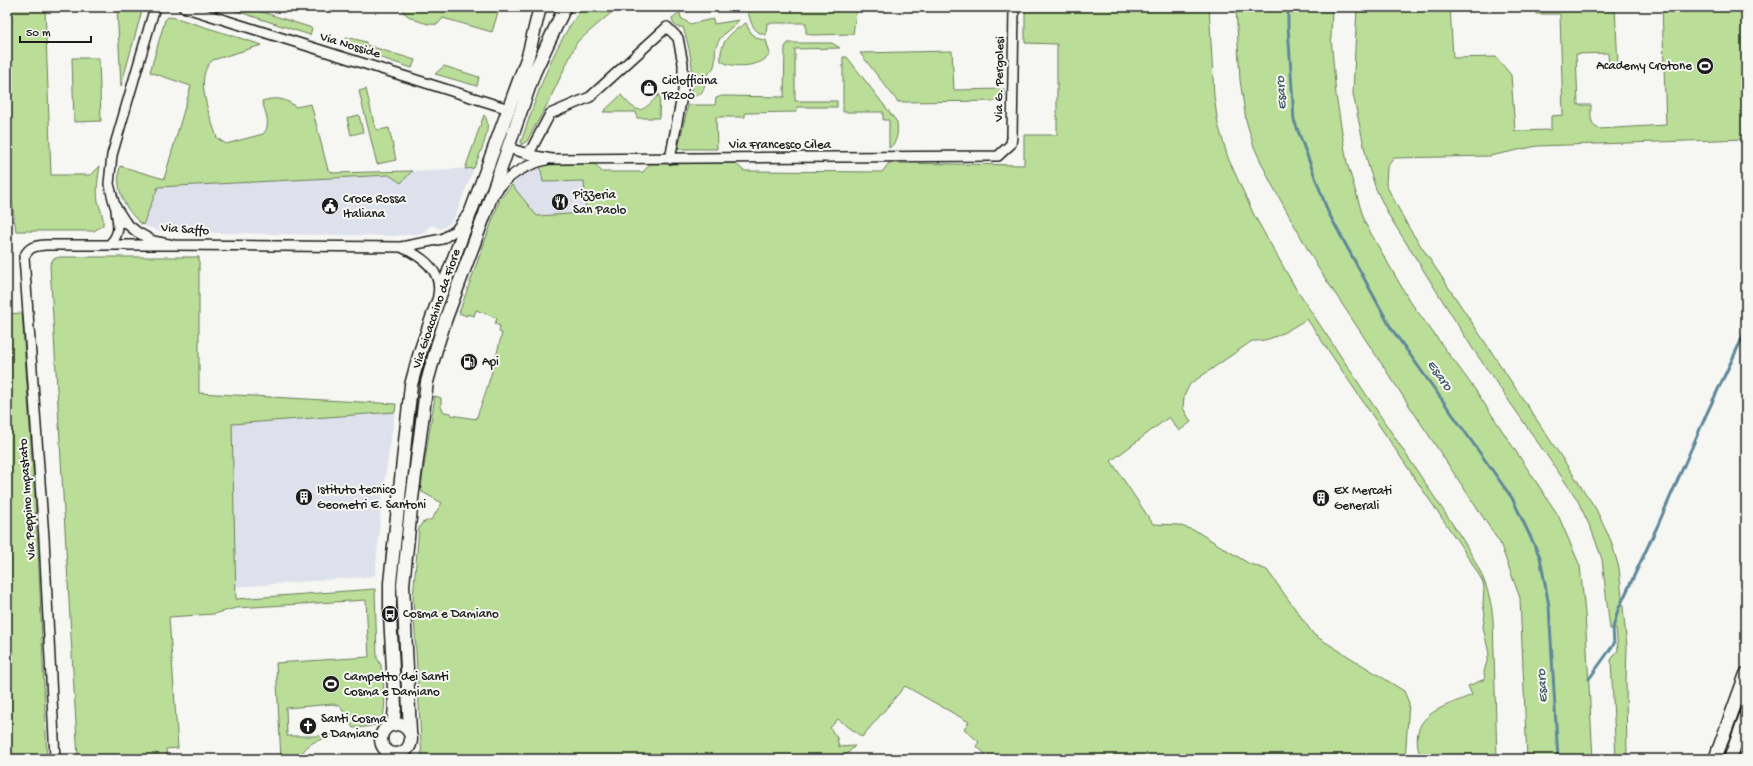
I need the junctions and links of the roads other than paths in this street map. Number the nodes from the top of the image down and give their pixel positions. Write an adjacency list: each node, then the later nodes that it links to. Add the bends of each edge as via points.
1 (155, 7): 14 (street, Via Saffo, via 112,155 109,184)
2 (183, 7): 6 (street, Via Nosside)
3 (540, 7): 6 (street, Via Gioacchino da Fiore, via 528,56)
4 (565, 7): 7 (street, Via Gioacchino da Fiore, via 534,73)
5 (1014, 7): 8 (street, Via G. Pergolesi, via 1012,137 1011,144)
6 (509, 109): 12 (street, Via Gioacchino da Fiore)
7 (508, 148): 9 (street); 13 (street, Via Gioacchino da Fiore)
8 (1006, 150): 11 (street, Via Francesco Cilea, via 998,156 985,157)
9 (527, 154): 10 (street); 11 (street, via 550,114 590,97 667,27 678,38 684,64 683,91)
10 (552, 159): 11 (street, Via Francesco Cilea); 13 (street, via 530,164 514,173)
11 (670, 159)
12 (476, 195): 17 (street, Via Saffo, via 456,230 442,238); 18 (street, Via Gioacchino da Fiore)
13 (490, 199): 22 (street, Via Gioacchino da Fiore, via 436,346 427,382 403,585)
14 (115, 206): 15 (street, via 119,228 116,239); 16 (street, Via Saffo, via 126,223 137,232 154,241)
15 (110, 244): 16 (street, Via Peppino Impastato); 25 (street, Via Peppino Impastato, via 34,246 24,257 44,538)
16 (174, 245): 17 (street, Via Saffo)
17 (401, 247): 18 (street, via 432,266 439,289)
18 (434, 312): 21 (street, Via Gioacchino da Fiore, via 411,385 390,583 395,707)
19 (1745, 680): 26 (street)
20 (1746, 715): 27 (street)
21 (393, 725): 22 (street, via 403,726); 24 (street, via 384,730 381,739 384,749)
22 (410, 732): 23 (street)
23 (410, 753): 24 (street)
24 (394, 757)
25 (55, 759)
26 (1715, 759)
27 (1730, 759)

